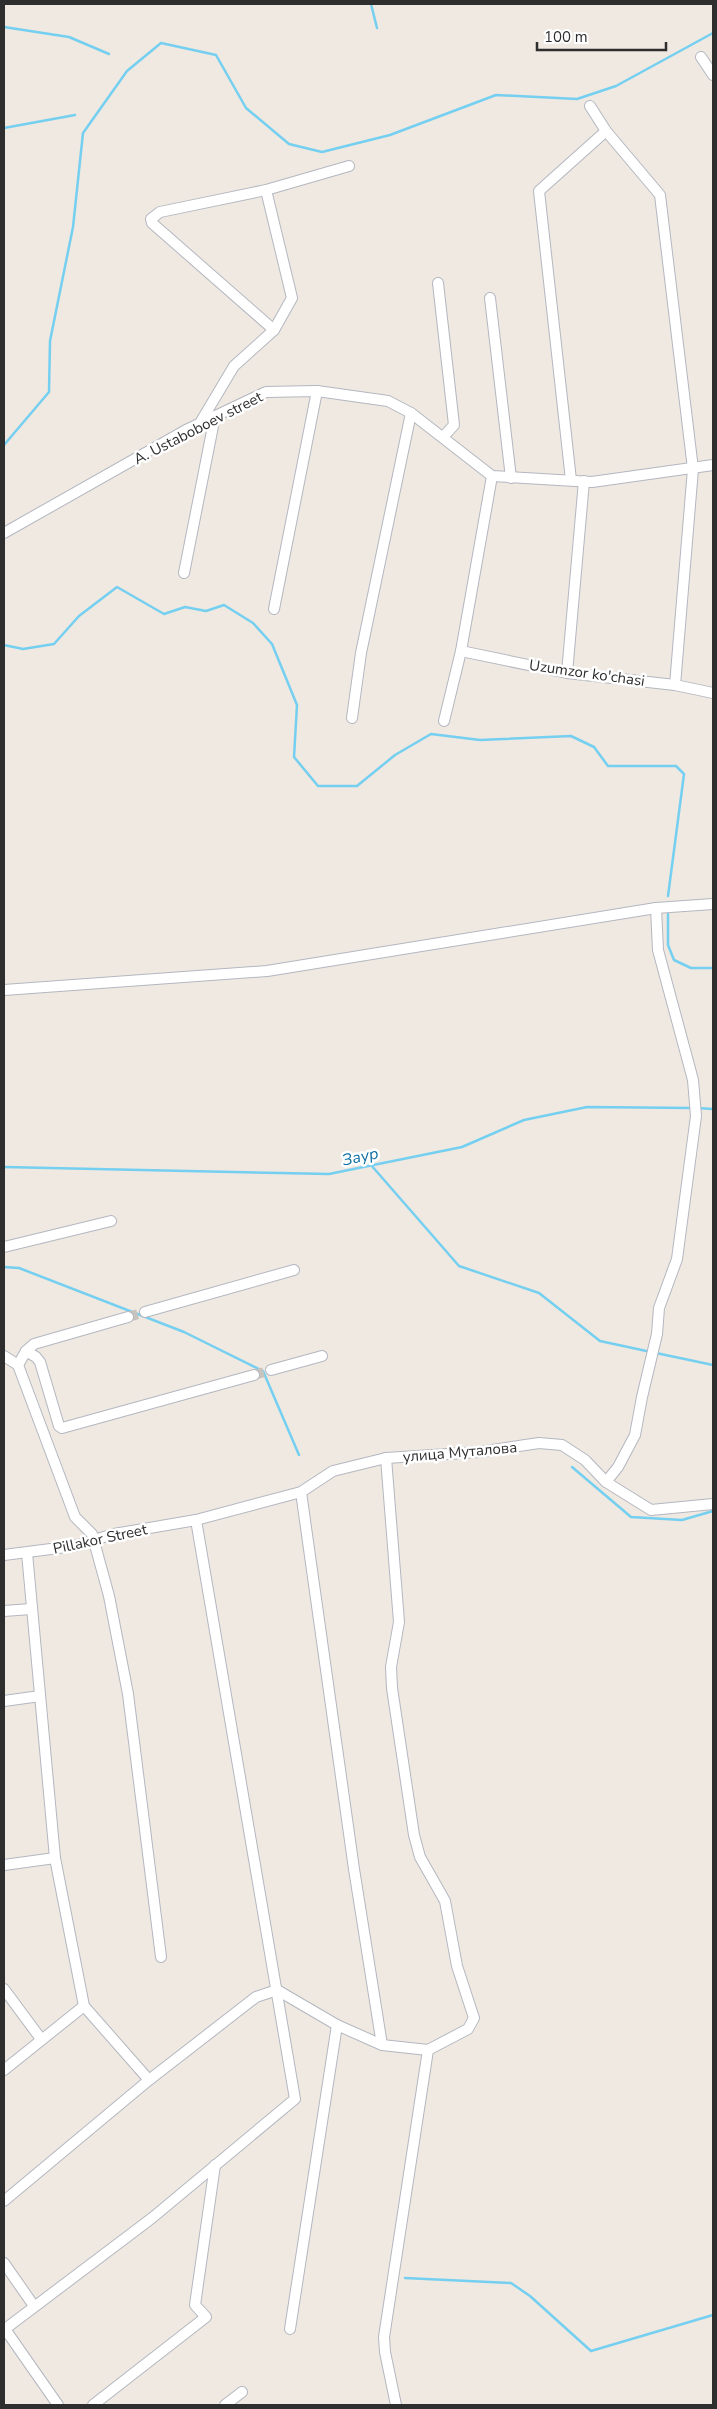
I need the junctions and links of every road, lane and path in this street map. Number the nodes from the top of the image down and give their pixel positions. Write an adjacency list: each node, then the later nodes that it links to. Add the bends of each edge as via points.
1 (701, 57): 2 (street)
2 (713, 75)
3 (590, 106): 4 (street)
4 (606, 131): 16 (street, via 660,195); 19 (street, via 539,191)
5 (349, 166): 6 (street)
6 (266, 190): 9 (street, via 292,298); 9 (street, via 165,211 155,214 150,220)
7 (438, 283): 14 (street, via 454,426)
8 (490, 298): 18 (street)
9 (274, 330): 13 (street, via 234,366)
10 (317, 391): 11 (street, A. Ustaboboev street, via 388,401); 12 (street, A. Ustaboboev street, via 266,392); 23 (street)
11 (411, 413): 14 (street, A. Ustaboboev street); 28 (street, via 361,653)
12 (215, 416): 13 (street, A. Ustaboboev street); 22 (street)
13 (200, 423): 21 (street, A. Ustaboboev street)
14 (443, 437): 17 (street, A. Ustaboboev street)
15 (713, 465): 16 (street)
16 (693, 469): 20 (street); 26 (street)
17 (492, 476): 18 (street); 24 (street)
18 (510, 478): 19 (street)
19 (571, 480): 20 (street)
20 (584, 482): 25 (street)
21 (4, 533)
22 (184, 573)
23 (274, 609)
24 (461, 651): 25 (street, Uzumzor ko'chasi); 29 (street)
25 (567, 672): 26 (street, Uzumzor ko'chasi)
26 (675, 685): 27 (street, Uzumzor ko'chasi)
27 (713, 693)
28 (352, 718)
29 (444, 721)
30 (713, 904): 31 (street)
31 (656, 908): 32 (street, via 267,971); 45 (street, via 658,950 693,1080 696,1116 676,1259 659,1308 657,1334 635,1435)
32 (4, 990)
33 (111, 1221): 34 (street)
34 (4, 1247)
35 (294, 1270): 36 (street)
36 (145, 1312)
37 (128, 1317): 38 (street, via 34,1344)
38 (26, 1351): 41 (street); 43 (street, via 40,1362 62,1428)
39 (4, 1356): 41 (street)
40 (322, 1356): 42 (street)
41 (18, 1365): 49 (street, via 75,1517 92,1534)
42 (271, 1370)
43 (254, 1375)
44 (386, 1458): 45 (street, улица Муталова, via 539,1444 562,1445 585,1460); 46 (street, улица Муталова, via 333,1471); 65 (street, via 399,1622 391,1667 411,1822 420,1857 445,1901 457,1966 474,2018 468,2029)
45 (606, 1482): 47 (street, улица Муталова, via 651,1510)
46 (301, 1492): 48 (street, улица Муталова); 64 (street)
47 (713, 1504)
48 (196, 1520): 49 (street, Pillakor Street, via 114,1534); 60 (street)
49 (94, 1541): 50 (street, Pillakor Street); 58 (street, via 109,1596 128,1694)
50 (27, 1553): 51 (street, Pillakor Street); 52 (street)
51 (4, 1554)
52 (31, 1609): 53 (street); 54 (street)
53 (4, 1611)
54 (40, 1696): 55 (street); 56 (street)
55 (4, 1701)
56 (55, 1858): 57 (street); 61 (street)
57 (4, 1865)
58 (161, 1957)
59 (4, 1989): 63 (street)
60 (277, 1990): 62 (street); 67 (street, via 256,1997); 68 (street, via 295,2099)
61 (84, 2006): 63 (street); 67 (street)
62 (337, 2025): 64 (street); 72 (street)
63 (41, 2040): 66 (street)
64 (382, 2045): 65 (street)
65 (428, 2050): 77 (street, via 384,2337)
66 (4, 2070)
67 (149, 2080): 69 (street)
68 (215, 2165): 71 (street, via 152,2218); 75 (street, via 195,2305 206,2317)
69 (4, 2201)
70 (4, 2264): 71 (street)
71 (34, 2306): 74 (street, via 5,2329)
72 (290, 2329)
73 (242, 2392): 76 (street)
74 (58, 2405)
75 (93, 2405)
76 (225, 2405)
77 (396, 2405)

